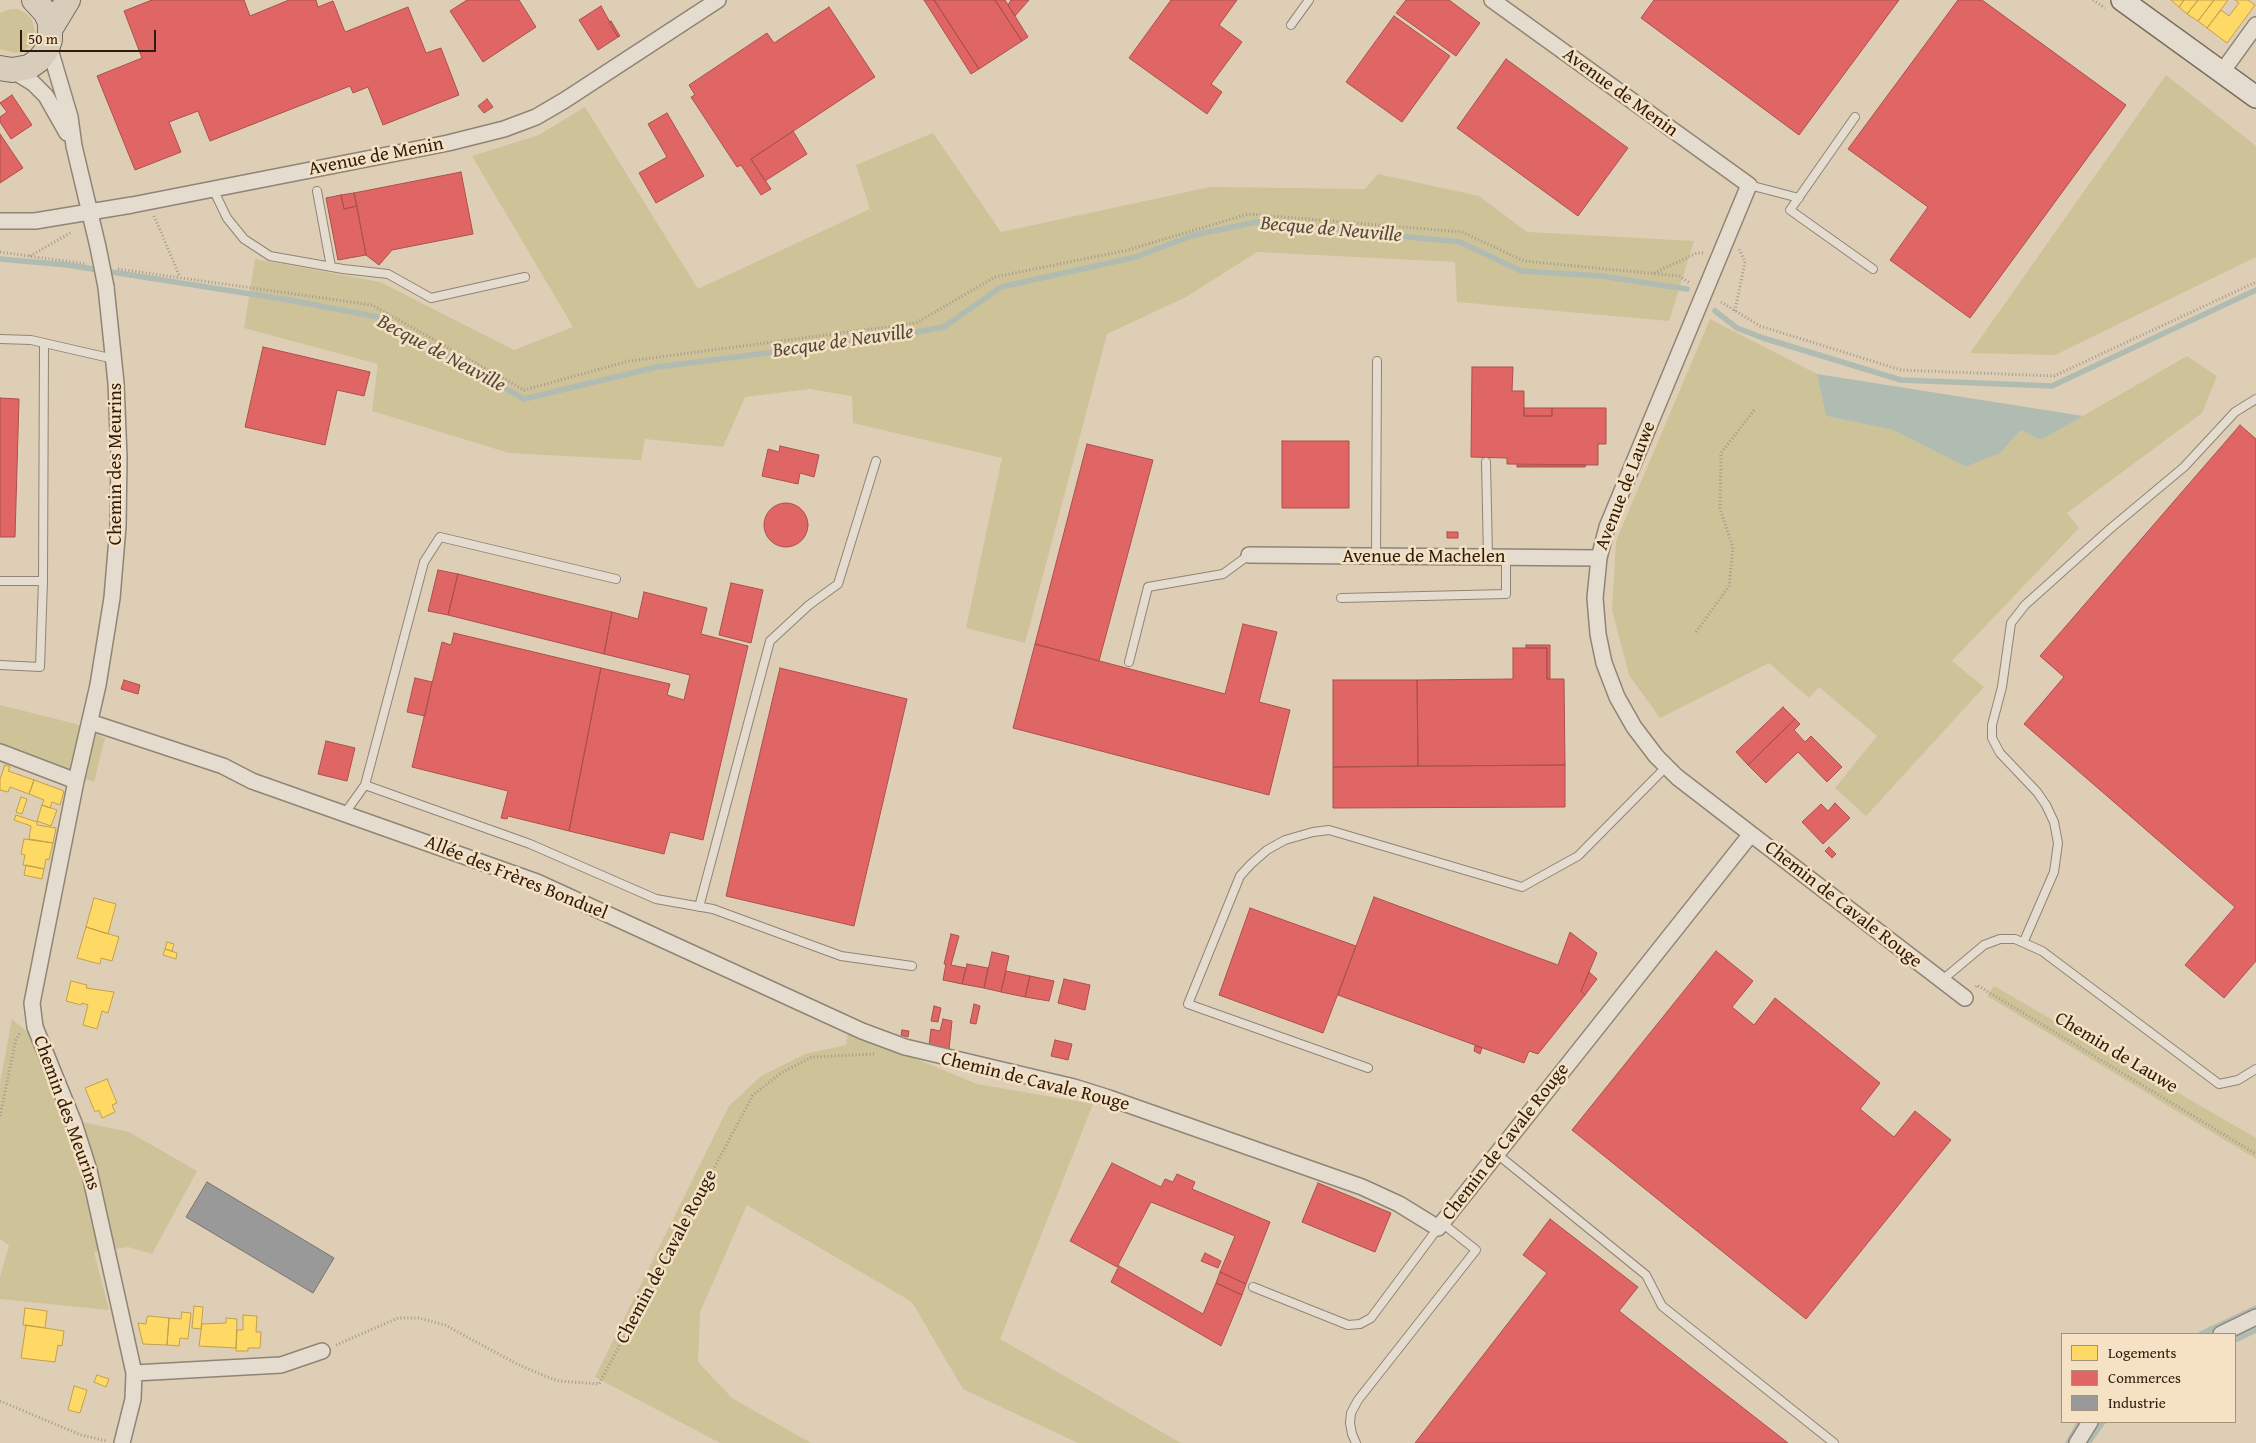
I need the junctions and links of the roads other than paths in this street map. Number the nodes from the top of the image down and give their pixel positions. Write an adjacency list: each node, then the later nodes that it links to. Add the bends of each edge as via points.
1 (34, 0): 9 (main road, via 46,12)
2 (68, 0): 9 (main road)
3 (718, 0): 16 (street, Avenue de Menin, via 565,100 519,124 448,144)
4 (1309, 0): 7 (lane)
5 (1492, 0): 15 (street, Avenue de Menin)
6 (2122, 0): 11 (main road)
7 (1291, 25)
8 (2256, 25): 11 (street)
9 (50, 37): 10 (main road, via 43,56 34,64 23,69); 14 (street, Chemin des Meurins)
10 (6, 69): 14 (street, Chemin des Meurins, via 33,84 46,96)
11 (2222, 72): 12 (main road)
12 (2256, 97)
13 (1855, 117): 18 (lane)
14 (74, 146): 19 (street, Chemin des Meurins)
15 (1749, 185): 18 (lane); 35 (street, Avenue de Lauwe, via 1607,527)
16 (214, 189): 19 (street, Avenue de Menin); 21 (lane, via 226,218 244,240 270,256)
17 (317, 191): 21 (lane)
18 (1799, 198): 22 (lane, via 1790,210)
19 (90, 211): 20 (street, Avenue de Menin, via 34,221); 26 (street, Chemin des Meurins, bridge, via 106,288)
20 (0, 221)
21 (331, 267): 23 (lane, via 388,274 431,298)
22 (1873, 269)
23 (525, 277)
24 (0, 339): 25 (lane)
25 (44, 343): 26 (lane); 38 (lane)
26 (114, 359): 42 (street, Chemin des Meurins, via 119,457 117,550 109,623)
27 (1377, 361): 32 (lane)
28 (2256, 399): 50 (lane, via 2235,412 2184,467 2046,586 2011,623 1992,738 2000,753 2046,805 2058,842 2054,872)
29 (876, 461): 49 (lane, via 838,584 809,605 770,641)
30 (1486, 462): 33 (lane)
31 (1249, 555): 32 (street, Avenue de Machelen); 40 (lane, via 1223,574 1148,587)
32 (1376, 556): 33 (street, Avenue de Machelen)
33 (1488, 557): 34 (street, Avenue de Machelen)
34 (1506, 557): 35 (street, Avenue de Machelen); 39 (lane, via 1506,594)
35 (1599, 558): 44 (street, Avenue de Lauwe, via 1595,607 1604,663 1617,697 1634,727)
36 (616, 579): 46 (lane, via 440,537 424,562)
37 (0, 581): 38 (lane)
38 (43, 581): 41 (lane, via 40,668)
39 (1341, 598)
40 (1129, 662)
41 (0, 665)
42 (90, 722): 45 (street, Chemin des Meurins); 47 (street, Allée des Frères Bonduel, via 223,766 252,781)
43 (0, 752): 45 (street)
44 (1666, 767): 48 (street, Avenue de Lauwe); 55 (lane, via 1578,856 1522,887 1329,830 1285,840 1250,864 1240,876 1188,1004)
45 (76, 781): 63 (street, Chemin des Meurins, via 33,993 33,1013 35,1027 74,1123 89,1170)
46 (365, 786): 47 (lane); 49 (lane, via 530,844 656,899)
47 (345, 813): 54 (street, Allée des Frères Bonduel, via 537,882 862,1031)
48 (1751, 834): 52 (street, Chemin de Cavale Rouge); 57 (street, Chemin de Cavale Rouge)
49 (699, 907): 51 (lane, via 713,909 841,956)
50 (2024, 942): 52 (lane, via 2009,938 1984,945); 56 (lane, via 2042,951 2219,1084 2238,1080)
51 (912, 966)
52 (1941, 981): 53 (street, Chemin de Cavale Rouge)
53 (1965, 998)
54 (933, 1056): 58 (street, Chemin de Cavale Rouge, via 1109,1098 1362,1187)
55 (1368, 1068)
56 (2256, 1069)
57 (1497, 1154): 58 (street, Chemin de Cavale Rouge); 67 (lane, via 1646,1275 1662,1306)
58 (1440, 1225): 59 (lane, via 1371,1318 1360,1324 1348,1325); 66 (lane, via 1476,1250 1358,1400 1350,1423)
59 (1253, 1287)
60 (2256, 1317): 61 (street)
61 (2223, 1333)
62 (322, 1351): 63 (street, via 281,1365)
63 (134, 1373): 65 (street, Chemin des Meurins, via 133,1400)
64 (2089, 1423): 68 (street)
65 (115, 1442)
66 (1356, 1443)
67 (1834, 1443)
68 (2078, 1443)

